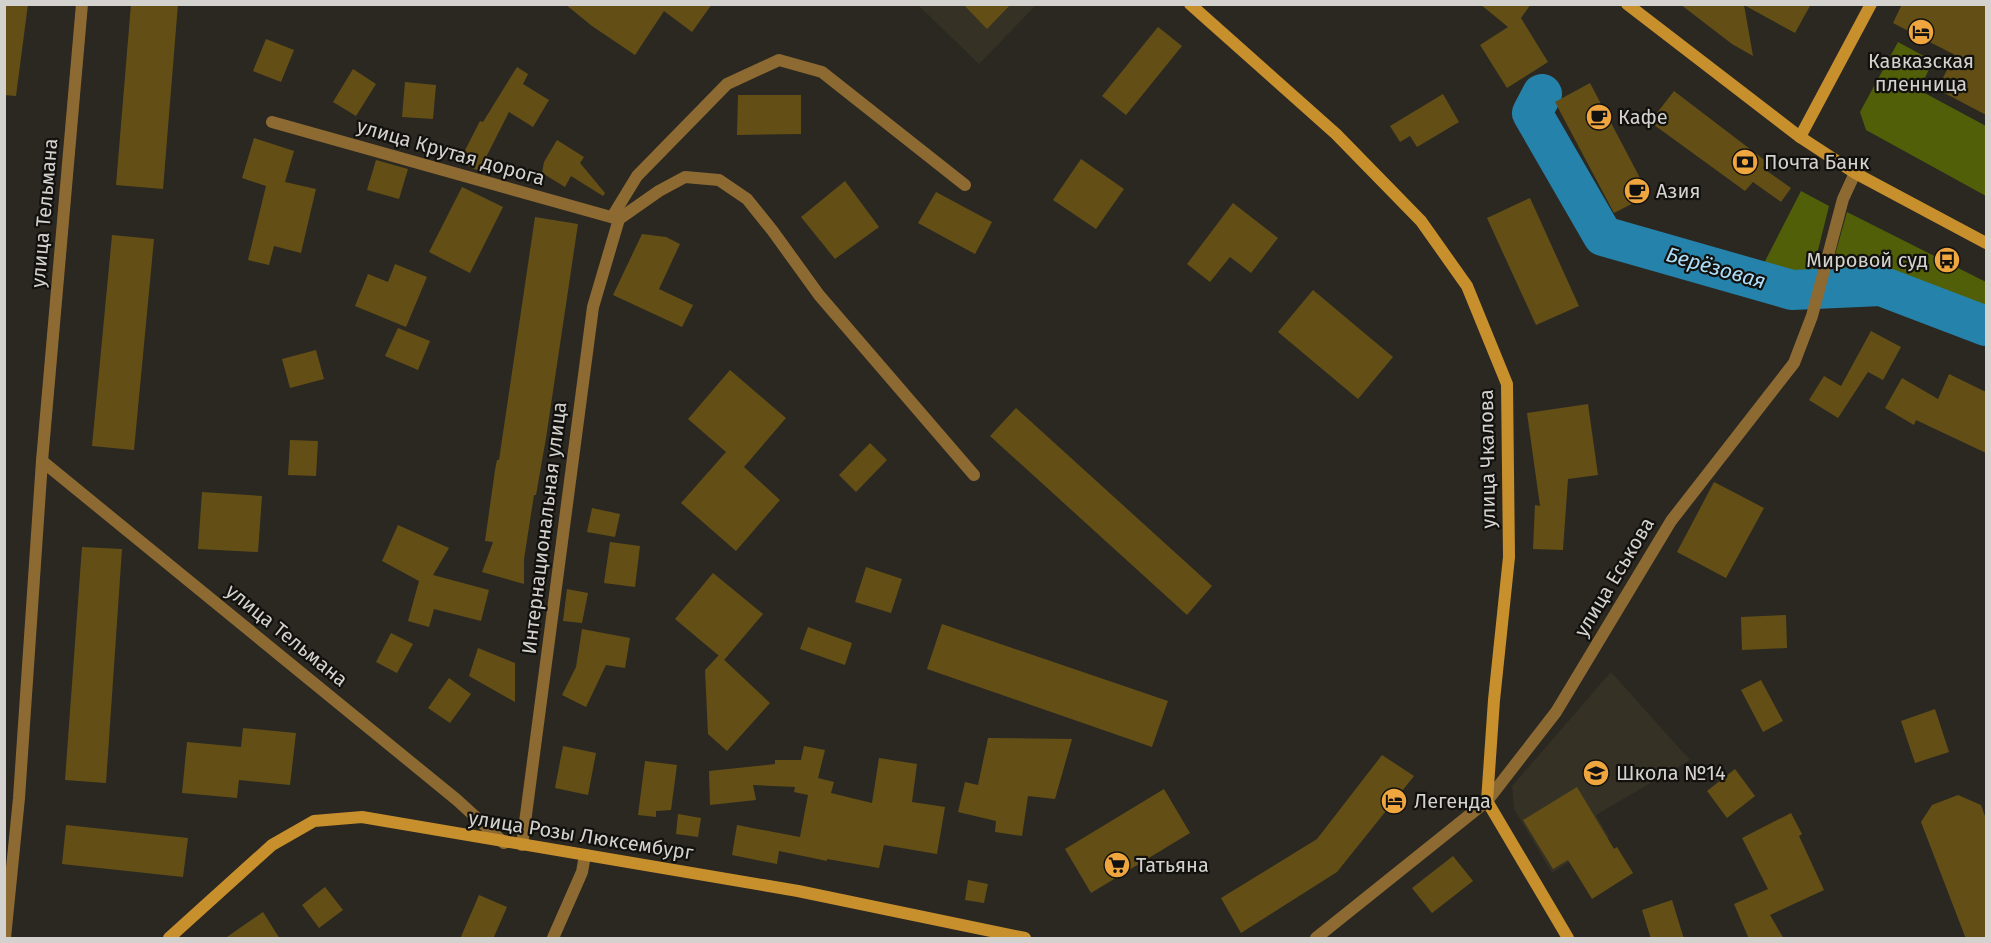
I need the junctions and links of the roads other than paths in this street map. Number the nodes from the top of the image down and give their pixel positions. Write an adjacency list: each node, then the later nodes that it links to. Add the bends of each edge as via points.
1 (82, 4): 11 (street, улица Тельмана)
2 (1190, 4): 13 (street, улица Чкалова, via 1336,134 1421,221 1467,286 1507,384 1509,557)
3 (1628, 4): 6 (street)
4 (1871, 4): 6 (street)
5 (272, 122): 9 (street, улица Крутая дорога)
6 (1800, 137): 7 (street)
7 (1856, 173): 10 (street); 13 (street, улица Еськова, via 1843,199 1812,316 1794,363 1671,521 1556,712)
8 (965, 184): 9 (street, Интернациональная улица, via 822,72 778,60 727,84 637,176)
9 (616, 218): 12 (street, via 685,177 719,180 747,200 819,295); 15 (street, Интернациональная улица, via 593,307)
10 (1986, 243)
11 (42, 461): 14 (street, улица Тельмана, via 439,785); 17 (street, улица Тельмана, via 19,798)
12 (974, 475)
13 (1487, 801): 21 (street, улица Еськова); 22 (street)
14 (504, 843): 15 (street, улица Розы Люксембург); 18 (street, улица Розы Люксембург, via 362,817 314,821 272,845)
15 (522, 845): 16 (street, улица Розы Люксембург)
16 (585, 855): 19 (street, via 582,872); 20 (street, улица Розы Люксембург, via 798,891)
17 (4, 939)
18 (170, 939)
19 (553, 939)
20 (1025, 939)
21 (1316, 939)
22 (1568, 939)

